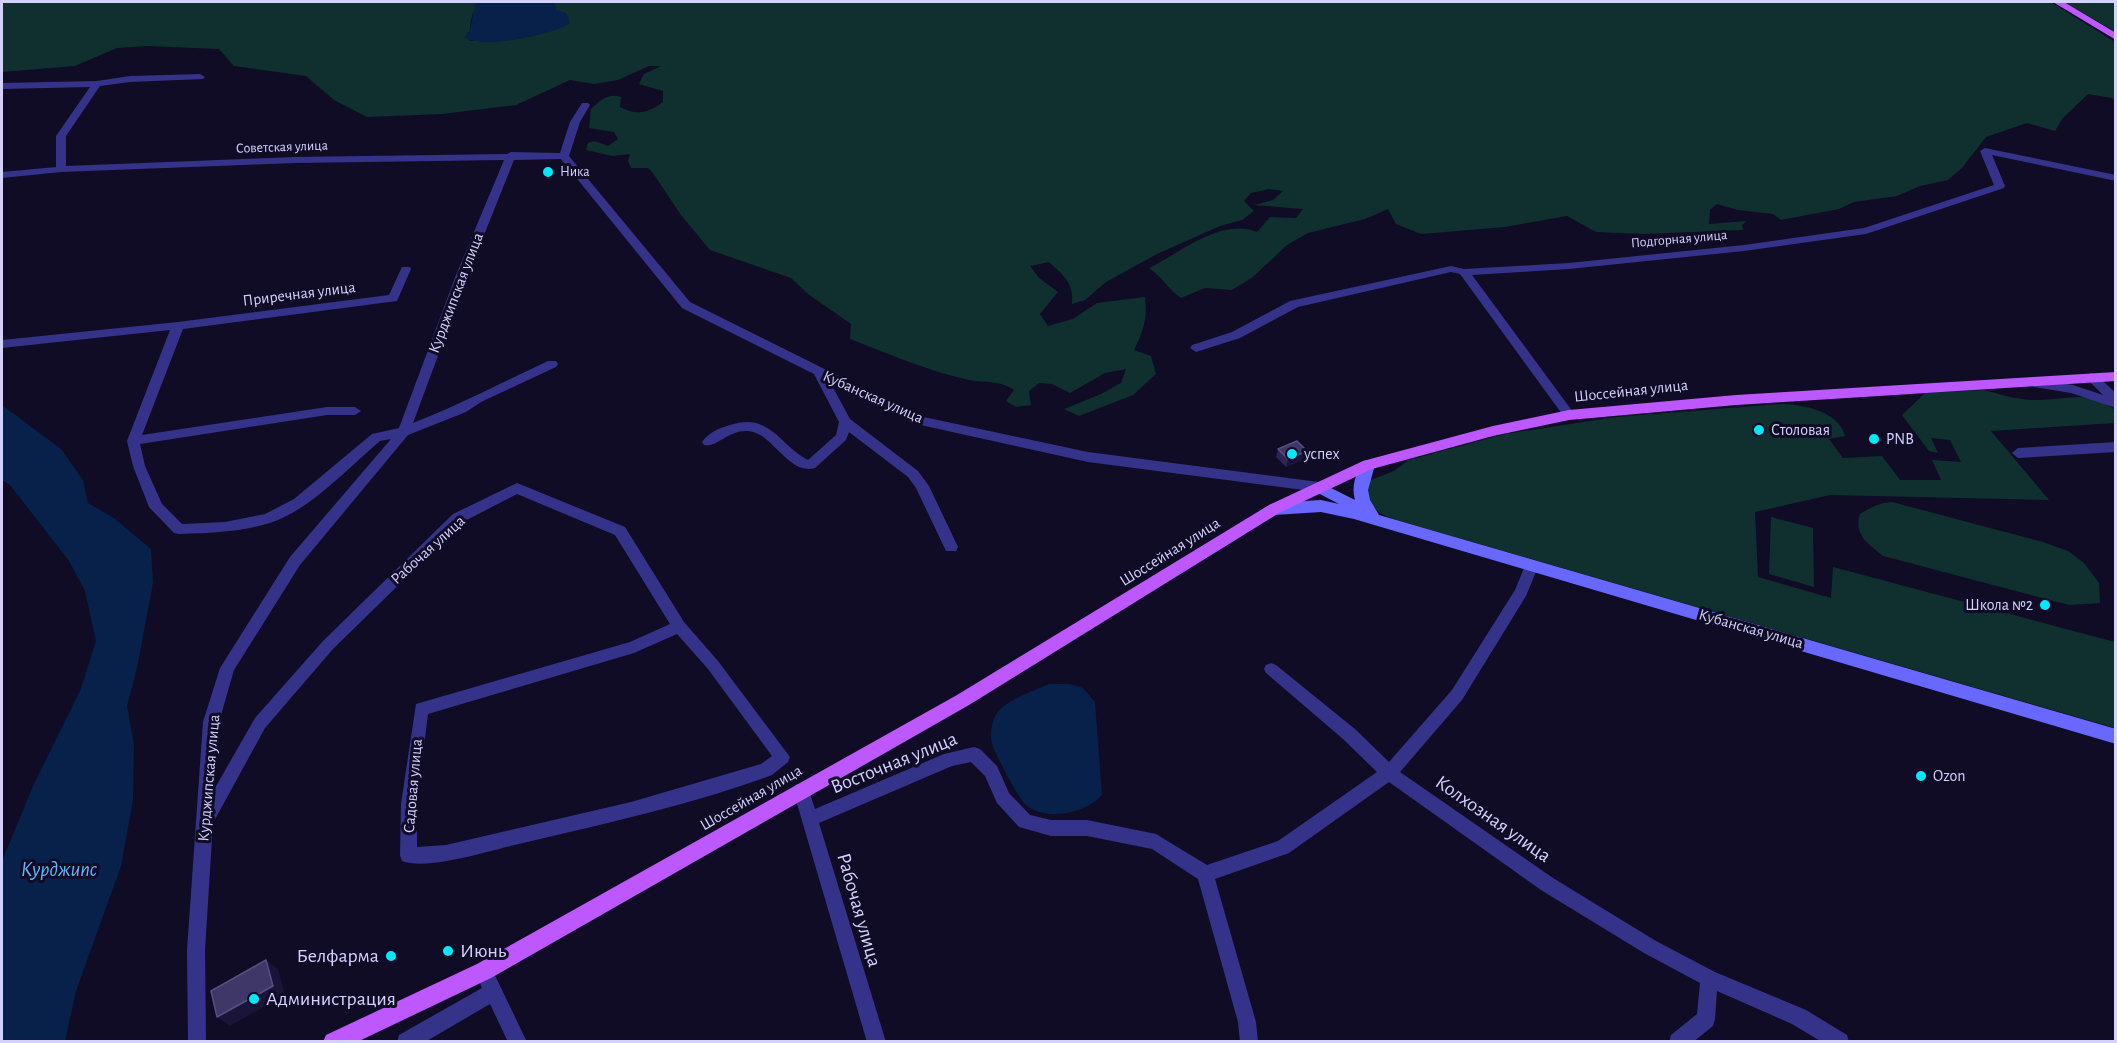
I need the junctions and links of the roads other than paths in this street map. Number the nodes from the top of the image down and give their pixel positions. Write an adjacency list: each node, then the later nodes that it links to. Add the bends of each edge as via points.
1 (2058, 2): 2 (main road)
2 (2115, 37)
3 (200, 77): 4 (street)
4 (97, 84): 5 (street); 9 (street, via 60,136)
5 (2, 86)
6 (585, 105): 8 (street)
7 (512, 156): 8 (street, Советская улица); 9 (street, Советская улица); 26 (street, Курджипская улица, via 462,275)
8 (564, 156): 18 (street, Кубанская улица, via 686,305)
9 (61, 169): 10 (street, Советская улица)
10 (2, 175)
11 (2115, 178): 13 (street, Подгорная улица, via 1985,151 2000,186 1866,231 1569,266)
12 (406, 269): 14 (street, Приречная улица, via 393,298)
13 (1464, 272): 16 (street, Подгорная улица, via 1451,269 1294,304 1236,335); 24 (street)
14 (178, 326): 15 (street, Приречная улица); 27 (street)
15 (2, 344)
16 (1196, 348)
17 (552, 364): 26 (street, Курджипская улица, via 462,409)
18 (820, 374): 25 (street); 32 (street, Кубанская улица, via 916,420 1088,457)
19 (2115, 376): 20 (main road, Шоссейная улица)
20 (2091, 377): 21 (main road, Шоссейная улица); 22 (street)
21 (2026, 382): 22 (street, via 2073,389); 24 (main road, Шоссейная улица)
22 (2115, 402)
23 (355, 411): 27 (street, via 327,411)
24 (1569, 415): 31 (main road, Шоссейная улица, via 1493,430)
25 (844, 422): 28 (street, via 842,437 810,465 793,457 761,428 737,428); 35 (street, via 913,474)
26 (404, 432): 27 (street, via 376,437 299,502 268,518 225,527 179,529 156,507); 44 (street, Курджипская улица, via 295,561 227,668 211,722)
27 (133, 441)
28 (708, 442)
29 (2115, 447): 30 (street)
30 (2018, 453)
31 (1368, 465): 32 (main road, Шоссейная улица); 34 (main road, via 1360,483 1361,497 1370,512)
32 (1319, 487): 33 (main road, Шоссейная улица); 34 (main road)
33 (1274, 509): 34 (main road, via 1321,506); 42 (main road, Шоссейная улица, via 963,700)
34 (1387, 523): 36 (main road, Кубанская улица)
35 (951, 547)
36 (1531, 567): 39 (main road, Кубанская улица); 41 (street, via 1521,592 1457,695)
37 (679, 626): 40 (street, Рабочая улица); 40 (street, Садовая улица, via 634,647 421,709 409,804 408,855 447,853 631,810 766,770); 44 (street, Рабочая улица, via 620,531 517,488 458,518 328,645 260,723)
38 (1271, 669): 41 (street, Колхозная улица)
39 (2115, 737)
40 (782, 757)
41 (1389, 773): 45 (street, via 1283,847); 47 (street, Колхозная улица, via 1547,884)
42 (801, 790): 43 (street, Рабочая улица); 46 (main road, Шоссейная улица)
43 (811, 819): 45 (street, Восточная улица, via 950,759 974,754 991,771 1003,798 1025,822 1051,828 1087,828 1156,842); 53 (street, Рабочая улица)
44 (204, 823): 49 (street, Курджипская улица, via 196,950)
45 (1205, 874): 54 (street)
46 (484, 971): 48 (street); 50 (main road, Шоссейная улица)
47 (1709, 978): 55 (street, via 1706,1019); 56 (street, Колхозная улица, via 1799,1017)
48 (494, 991): 51 (street); 52 (street)
49 (197, 1041)
50 (333, 1041)
51 (406, 1041)
52 (518, 1041)
53 (876, 1041)
54 (1250, 1041)
55 (1678, 1041)
56 (1840, 1041)

